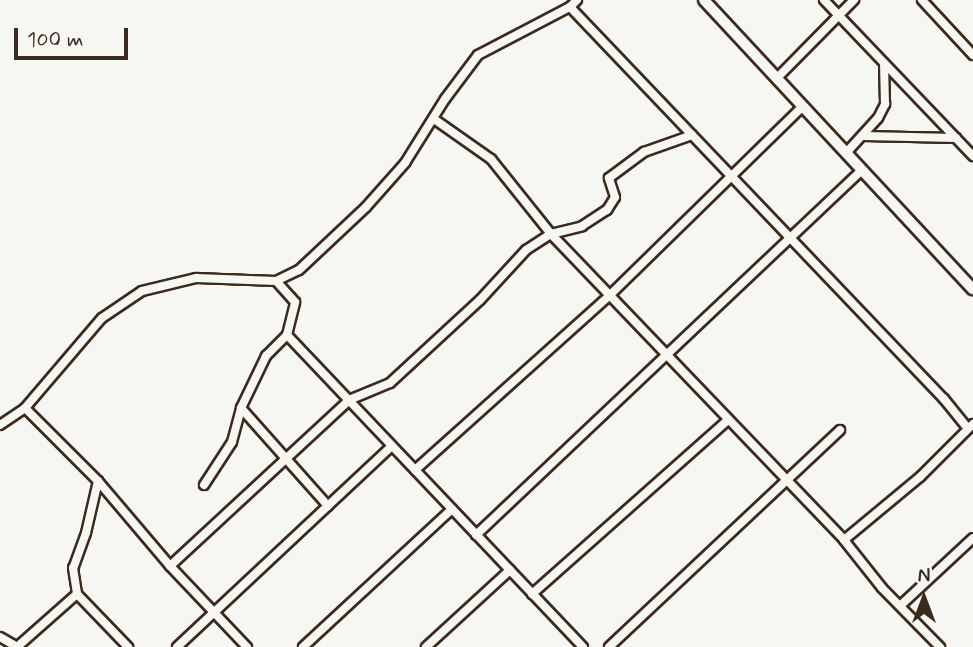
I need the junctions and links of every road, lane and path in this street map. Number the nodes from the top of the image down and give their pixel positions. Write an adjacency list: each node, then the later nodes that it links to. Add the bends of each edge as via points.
1 (577, 0): 6 (street)
2 (704, 0): 10 (street)
3 (824, 0): 7 (street)
4 (854, 0): 7 (street)
5 (922, 0): 8 (street)
6 (570, 7): 12 (street, via 478,55); 13 (street)
7 (837, 15): 9 (street); 10 (street)
8 (973, 55)
9 (884, 64): 14 (street, via 884,104); 15 (street)
10 (777, 78): 11 (street)
11 (803, 106): 17 (street); 19 (street)
12 (434, 118): 20 (street, via 491,159); 22 (street, via 405,163 366,207 299,270)
13 (692, 135): 19 (street); 20 (street, via 644,152 609,178 615,197 607,210 582,226)
14 (864, 136): 15 (street); 17 (street)
15 (956, 138): 16 (street)
16 (971, 151)
17 (846, 153): 18 (street)
18 (862, 170): 21 (street); 23 (street)
19 (730, 177): 21 (street); 24 (street)
20 (551, 234): 24 (street); 27 (street, via 526,250 480,300 390,383)
21 (788, 237): 26 (street); 32 (street)
22 (276, 281): 25 (street, via 295,302); 28 (street, via 197,278 142,291 102,318)
23 (973, 289)
24 (611, 294): 26 (street); 36 (street)
25 (287, 335): 27 (street); 29 (street, via 266,356)
26 (668, 355): 30 (street); 42 (street)
27 (349, 400): 34 (street); 35 (street)
28 (25, 408): 31 (street); 38 (street)
29 (241, 408): 35 (street); 39 (street, via 232,442)
30 (728, 420): 37 (street); 48 (street)
31 (0, 425)
32 (970, 427): 44 (street, via 920,477)
33 (840, 430): 37 (street)
34 (392, 446): 36 (street); 40 (street)
35 (286, 459): 40 (street); 45 (street)
36 (415, 470): 41 (street)
37 (784, 479): 44 (street); 59 (street)
38 (98, 481): 45 (street); 47 (street, via 73,568)
39 (204, 485)
40 (328, 506): 50 (street)
41 (452, 509): 42 (street); 56 (street)
42 (476, 535): 46 (street)
43 (973, 538): 49 (street)
44 (844, 540): 49 (street, via 882,589)
45 (170, 566): 50 (street)
46 (510, 570): 48 (street); 57 (street)
47 (77, 594): 52 (street); 53 (street)
48 (532, 594): 58 (street)
49 (901, 605): 60 (street)
50 (214, 612): 54 (street); 55 (street)
51 (0, 637): 52 (street)
52 (17, 647)
53 (128, 647)
54 (177, 647)
55 (247, 647)
56 (303, 647)
57 (426, 647)
58 (583, 647)
59 (609, 647)
60 (940, 647)

